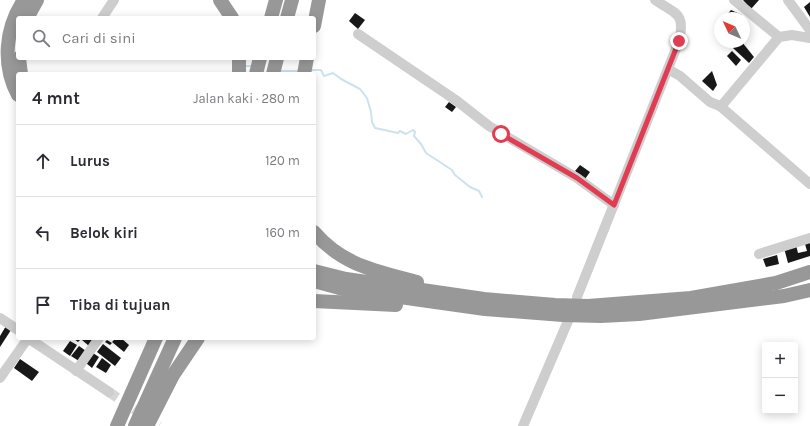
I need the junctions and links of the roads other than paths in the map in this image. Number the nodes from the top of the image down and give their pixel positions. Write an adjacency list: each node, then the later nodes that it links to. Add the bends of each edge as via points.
1 (24, 0): 11 (highway)
2 (37, 0): 12 (highway)
3 (114, 0): 13 (street)
4 (220, 0): 14 (highway)
5 (276, 0): 15 (highway)
6 (292, 0): 16 (highway)
7 (319, 0): 17 (highway)
8 (654, 0): 28 (street, via 674,12 682,23 679,41)
9 (734, 0): 21 (street)
10 (788, 0): 19 (street)
11 (17, 16)
12 (28, 16)
13 (103, 16)
14 (231, 16)
15 (272, 16)
16 (288, 16)
17 (316, 16)
18 (16, 18): 34 (highway, via 9,35 8,60 12,84)
19 (810, 30)
20 (358, 34): 37 (street, via 501,134 577,178)
21 (779, 37): 22 (street, via 792,35); 35 (street)
22 (810, 38)
23 (19, 60): 29 (highway)
24 (239, 60): 30 (highway)
25 (260, 60): 31 (highway)
26 (276, 60): 32 (highway)
27 (307, 60): 33 (highway)
28 (668, 69): 35 (street, via 710,102); 37 (street)
29 (21, 72)
30 (239, 72)
31 (256, 72)
32 (274, 72)
33 (304, 72)
34 (16, 91)
35 (720, 106): 36 (street)
36 (810, 184)
37 (614, 205): 45 (street)
38 (316, 234): 47 (highway, via 325,245 366,268)
39 (810, 238): 40 (street)
40 (759, 254)
41 (316, 272): 47 (highway)
42 (810, 272): 47 (highway, via 776,283 691,298 588,306)
43 (316, 282): 47 (highway, via 343,289)
44 (810, 290): 47 (highway, via 784,296 601,316 563,315)
45 (577, 297)
46 (316, 301): 47 (highway)
47 (484, 304)
48 (0, 318): 50 (street)
49 (568, 321): 64 (street)
50 (16, 329)
51 (27, 340): 59 (street)
52 (31, 340): 58 (street)
53 (98, 340): 58 (street)
54 (148, 340): 61 (highway)
55 (155, 340): 61 (highway)
56 (174, 340): 62 (highway)
57 (197, 340): 63 (highway, via 173,375)
58 (76, 371): 60 (street)
59 (0, 378)
60 (109, 392)
61 (117, 426)
62 (135, 426)
63 (147, 426)
64 (523, 426)

